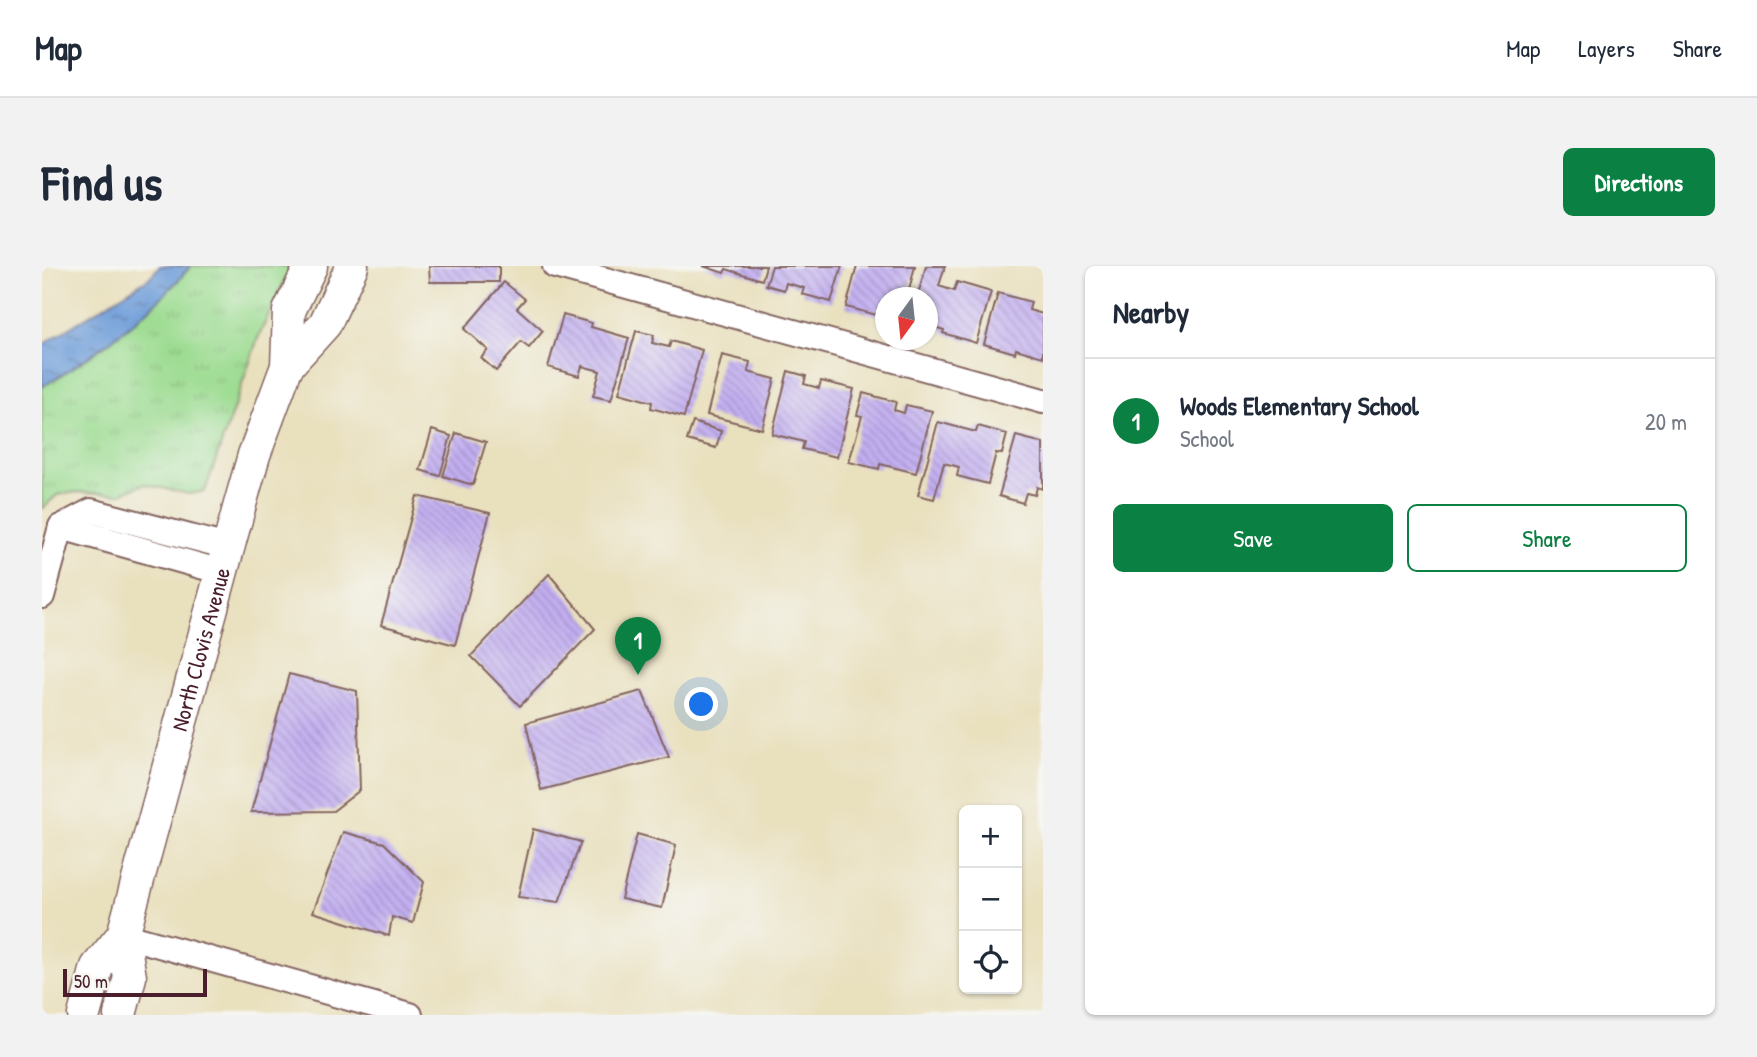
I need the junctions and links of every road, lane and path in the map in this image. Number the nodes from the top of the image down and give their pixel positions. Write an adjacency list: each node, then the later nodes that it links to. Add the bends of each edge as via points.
1 (311, 266): 4 (main road, North Clovis Avenue, via 289,311)
2 (352, 266): 4 (main road, North Clovis Avenue, via 325,324)
3 (555, 266): 5 (street)
4 (286, 366): 6 (main road, North Clovis Avenue, via 254,455)
5 (1043, 401)
6 (225, 559): 7 (street, via 91,511 61,527); 8 (main road, North Clovis Avenue)
7 (42, 596)
8 (123, 935): 9 (main road, North Clovis Avenue, via 97,967); 10 (main road, North Clovis Avenue, via 130,977); 11 (street)
9 (84, 1015)
10 (120, 1015)
11 (410, 1015)

